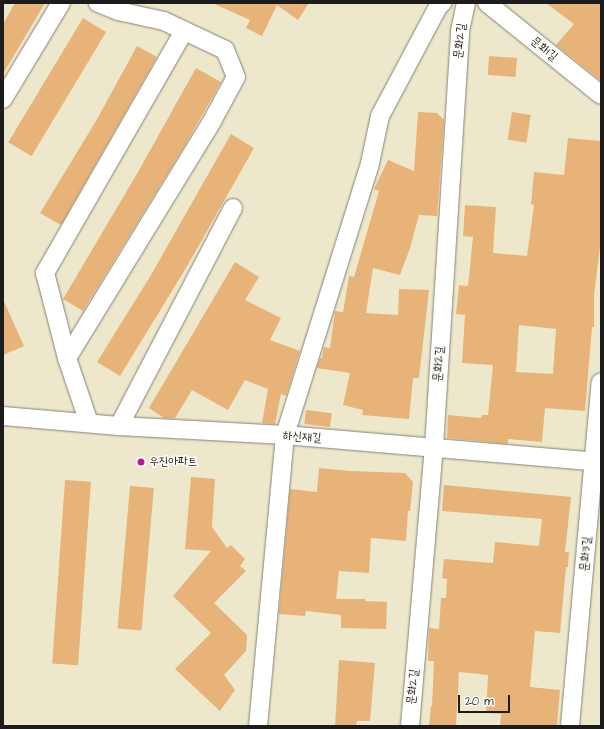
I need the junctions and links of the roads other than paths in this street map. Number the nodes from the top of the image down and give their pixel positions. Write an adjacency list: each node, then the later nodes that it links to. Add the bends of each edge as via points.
1 (61, 3): 8 (street)
2 (98, 3): 6 (street, via 118,11 164,21)
3 (442, 3): 15 (street, via 380,116 370,163)
4 (466, 3): 16 (street, 문화2길, via 460,31)
5 (487, 3): 7 (street, 문화1길)
6 (184, 31): 10 (street, via 45,273); 10 (street, via 225,50 236,77)
7 (601, 95)
8 (3, 99)
9 (233, 208): 14 (street)
10 (67, 358): 13 (street)
11 (601, 382): 17 (street, 문화3길)
12 (3, 416): 13 (street, 하신재길)
13 (88, 424): 14 (street, 하신재길)
14 (119, 426): 15 (street, 하신재길)
15 (285, 436): 16 (street, 하신재길); 18 (street)
16 (434, 447): 17 (street, 하신재길); 19 (street, 문화2길)
17 (598, 462): 20 (street, 문화3길)
18 (258, 726)
19 (410, 726)
20 (570, 726)

